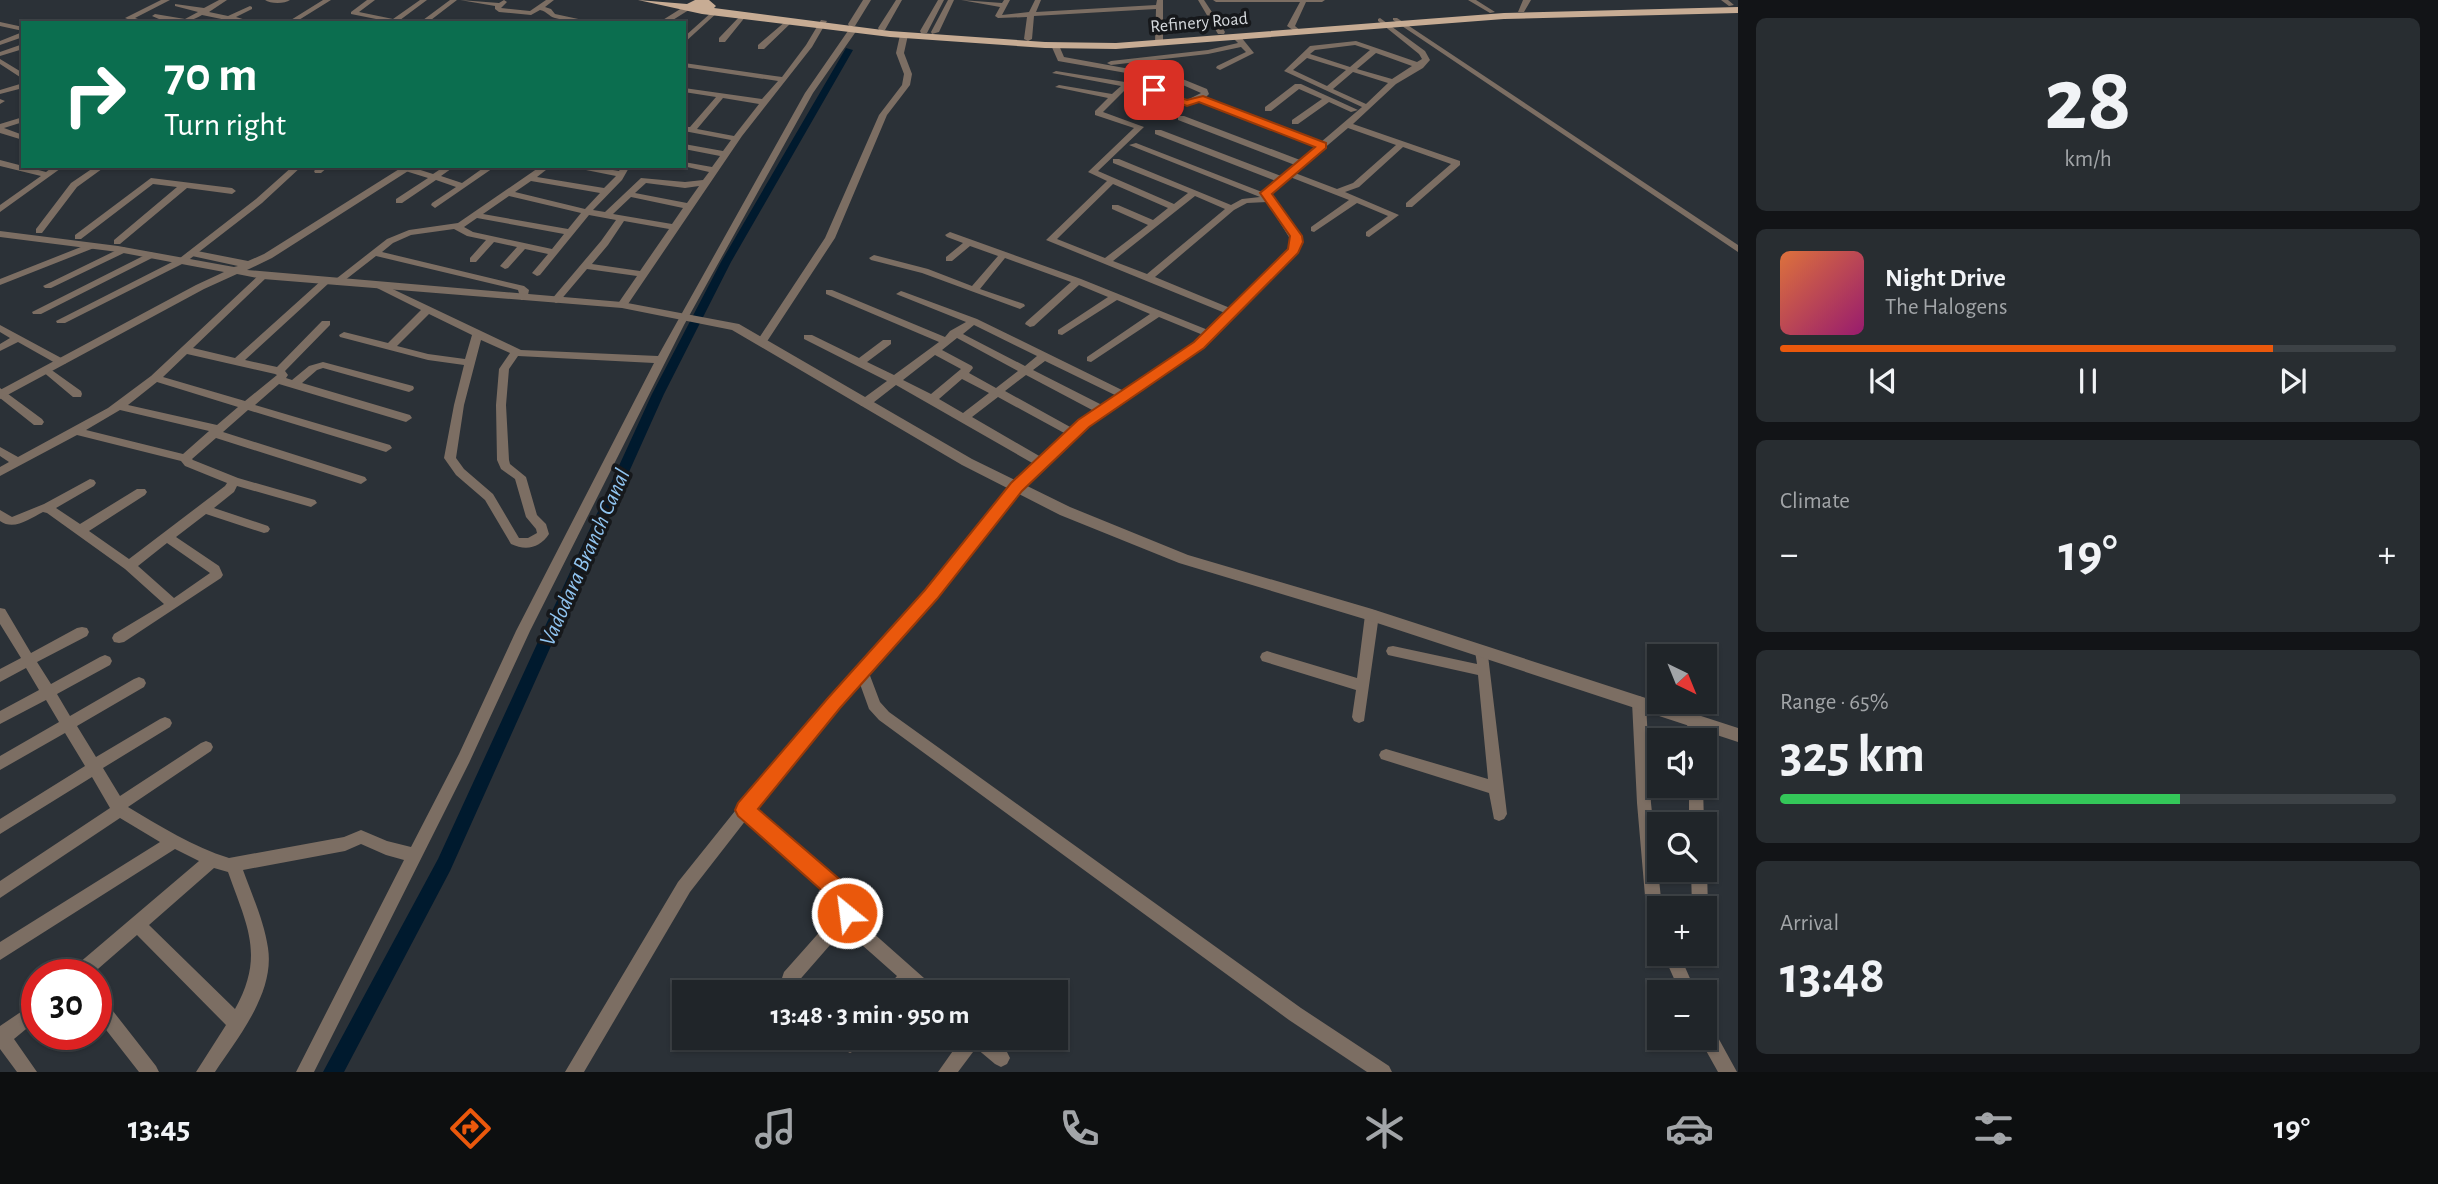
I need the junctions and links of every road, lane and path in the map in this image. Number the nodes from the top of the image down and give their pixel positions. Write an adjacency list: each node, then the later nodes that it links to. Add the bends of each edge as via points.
1 (167, 0): 44 (street, via 128,18)
2 (223, 0): 38 (street)
3 (268, 0): 4 (street)
4 (288, 0)
5 (328, 0): 48 (street)
6 (372, 0): 49 (street, via 353,13)
7 (424, 0): 50 (street)
8 (454, 0): 51 (street)
9 (463, 0): 26 (street)
10 (551, 0): 35 (street)
11 (643, 0): 33 (main road)
12 (667, 0): 33 (main road)
13 (867, 0): 59 (street)
14 (899, 0): 60 (street)
15 (941, 0): 63 (street)
16 (951, 0): 63 (street)
17 (964, 0): 27 (street)
18 (1038, 0): 40 (street)
19 (1069, 0): 37 (street)
20 (1201, 0): 64 (street)
21 (1216, 0): 22 (street)
22 (1273, 0): 23 (street)
23 (1304, 0): 24 (street); 61 (street)
24 (1322, 0)
25 (1472, 0): 39 (street)
26 (504, 2): 35 (street, via 499,10 528,13)
27 (1005, 2): 40 (street, via 998,16)
28 (1159, 4): 37 (street); 71 (street)
29 (177, 5): 38 (street)
30 (1524, 5): 36 (main road, Refinery Road); 39 (main road, Refinery Road)
31 (1733, 5): 36 (main road, Refinery Road)
32 (710, 6): 33 (main road); 42 (main road, Refinery Road); 57 (main road, Refinery Road); 67 (street)
33 (690, 7): 53 (street); 54 (street)
34 (250, 8): 43 (street)
35 (540, 8): 52 (street, via 552,16)
36 (1628, 10): 55 (main road, Refinery Road)
37 (1069, 11): 40 (street)
38 (204, 12): 43 (street); 46 (street)
39 (1494, 12): 55 (main road, Refinery Road)
40 (1031, 15): 70 (street)
41 (155, 16): 45 (street)
42 (743, 16): 56 (main road, Refinery Road); 68 (street)
43 (229, 18): 47 (street)
44 (139, 21)
45 (179, 21)
46 (186, 21)
47 (243, 21)
48 (293, 21)
49 (389, 21)
50 (394, 21)
51 (425, 21)
52 (582, 21)
53 (666, 21)
54 (674, 21)
55 (1390, 21): 61 (main road, Refinery Road); 85 (street, via 1425,57); 186 (street)
56 (788, 22): 57 (main road, Refinery Road); 75 (street)
57 (822, 23): 59 (main road, Refinery Road); 92 (street, via 804,55)
58 (0, 24): 62 (street)
59 (853, 27): 60 (main road, Refinery Road); 65 (main road, Refinery Road); 223 (street, via 809,93)
60 (882, 28): 65 (main road, Refinery Road)
61 (1294, 28): 64 (main road, Refinery Road); 69 (main road, Refinery Road)
62 (21, 29)
63 (929, 32): 65 (main road, Refinery Road); 70 (main road, Refinery Road)
64 (1221, 32): 71 (main road, Refinery Road)
65 (900, 33): 70 (main road, Refinery Road); 236 (street, via 906,85 883,115 831,238)
66 (21, 37): 72 (street)
67 (686, 38)
68 (722, 40)
69 (1239, 40): 71 (main road, Refinery Road); 84 (street, via 1208,52); 86 (street, via 1250,53)
70 (1036, 41): 71 (main road, Refinery Road); 73 (main road, Refinery Road)
71 (1159, 41): 73 (main road, Refinery Road)
72 (0, 43)
73 (1055, 45): 80 (street)
74 (1340, 45): 77 (street, via 1356,43); 79 (street, via 1313,48); 81 (street)
75 (761, 47)
76 (21, 48): 78 (street)
77 (1375, 50): 85 (street); 87 (street)
78 (0, 54)
79 (1305, 55): 81 (street); 91 (street, via 1288,71)
80 (1061, 59): 84 (street); 90 (street)
81 (1321, 60): 87 (street); 91 (street)
82 (5, 64): 89 (street)
83 (686, 65): 92 (street)
84 (1097, 65): 94 (street, via 1138,73)
85 (1420, 66): 93 (street)
86 (1220, 68)
87 (1352, 70): 93 (street); 99 (street)
88 (1155, 71): 103 (street, via 1204,92)
89 (18, 75)
90 (1054, 75): 94 (street)
91 (1300, 76): 99 (street)
92 (783, 79): 105 (street)
93 (1393, 82): 108 (street)
94 (1124, 86): 98 (street); 101 (street)
95 (21, 87): 102 (street)
96 (1059, 87): 101 (street)
97 (686, 90): 100 (street)
98 (1154, 90): 104 (street); 106 (street)
99 (1328, 94): 107 (street, via 1298,86); 108 (street); 112 (street)
100 (721, 96): 105 (street); 115 (street)
101 (1113, 97): 145 (street, via 1098,113 1141,127 1092,172)
102 (0, 98)
103 (1199, 98): 104 (street, via 1191,103); 122 (street)
104 (1181, 101): 109 (street)
105 (764, 102): 118 (street)
106 (1127, 104)
107 (1268, 109)
108 (1364, 110): 113 (street)
109 (1154, 116)
110 (1181, 118): 127 (street)
111 (21, 120): 114 (street)
112 (1295, 122)
113 (1347, 125): 119 (street); 122 (street)
114 (0, 129): 117 (street)
115 (688, 129): 118 (street)
116 (1158, 132): 142 (street)
117 (20, 136)
118 (737, 139): 123 (street)
119 (1401, 144): 151 (street, via 1356,185); 160 (street, via 1457,163)
120 (1133, 145): 156 (street)
121 (686, 146): 123 (street)
122 (1322, 146): 127 (street)
123 (725, 154): 139 (street)
124 (1116, 161): 153 (street)
125 (0, 163): 140 (street)
126 (686, 164): 139 (street)
127 (1301, 164): 142 (street)
128 (57, 168): 140 (street)
129 (99, 168): 175 (street, via 74,186)
130 (296, 168): 191 (street)
131 (404, 168): 196 (street)
132 (404, 168): 199 (street)
133 (409, 168): 141 (street)
134 (448, 168): 141 (street)
135 (489, 168): 147 (street)
136 (544, 168): 143 (street)
137 (596, 168): 138 (street)
138 (623, 170): 149 (street)
139 (713, 170): 144 (street)
140 (47, 175): 155 (street)
141 (435, 177): 147 (street); 158 (street)
142 (1285, 177): 151 (street); 156 (street)
143 (529, 178): 149 (street); 152 (street)
144 (705, 182): 154 (street, via 688,185 646,179); 161 (street)
145 (1111, 182): 163 (street); 195 (street, via 1051,240)
146 (186, 184): 148 (street); 180 (street, via 149,182); 185 (street)
147 (463, 186): 159 (street)
148 (232, 191)
149 (606, 191): 166 (street)
150 (0, 192): 155 (street)
151 (1337, 192): 157 (street)
152 (507, 193): 166 (street); 167 (street)
153 (1194, 193): 163 (street); 164 (street)
154 (628, 194): 161 (street); 168 (street)
155 (16, 197): 165 (street)
156 (1266, 197): 164 (street); 221 (street, via 1297,242)
157 (1356, 200): 174 (street); 179 (street, via 1395,215)
158 (398, 201)
159 (435, 205)
160 (1409, 205)
161 (690, 206): 173 (street)
162 (1115, 207): 170 (street)
163 (1175, 208): 170 (street)
164 (1231, 208): 205 (street)
165 (0, 209)
166 (587, 212): 168 (street); 176 (street)
167 (475, 215): 172 (street); 176 (street)
168 (607, 215): 169 (street)
169 (622, 217): 173 (street); 198 (street)
170 (1154, 224): 195 (street)
171 (0, 225): 175 (street)
172 (455, 226): 181 (street); 188 (street, via 409,233)
173 (675, 227): 202 (street)
174 (1314, 229)
175 (39, 231): 180 (street)
176 (570, 233): 187 (street)
177 (0, 234): 184 (street)
178 (950, 234): 182 (street)
179 (1368, 234)
180 (78, 237): 185 (street)
181 (492, 239): 183 (street); 194 (street)
182 (969, 242): 189 (street); 193 (street)
183 (523, 245): 187 (street); 197 (street)
184 (91, 246): 185 (street); 207 (street)
185 (120, 246): 190 (street); 191 (street); 209 (street)
186 (1738, 249)
187 (554, 252): 201 (street)
188 (374, 253): 208 (street); 215 (street, via 521,288)
189 (1004, 254): 206 (street); 211 (street)
190 (151, 255): 191 (street); 220 (street)
191 (187, 257): 199 (street); 200 (street); 224 (street)
192 (874, 258): 211 (street)
193 (949, 259)
194 (473, 260)
195 (1105, 262): 205 (street)
196 (251, 265): 199 (street); 204 (street)
197 (505, 266)
198 (584, 266): 202 (street); 216 (street)
199 (235, 267): 200 (street); 203 (street); 245 (street)
200 (220, 269): 245 (street)
201 (537, 273)
202 (643, 274): 217 (street)
203 (263, 276): 204 (street); 241 (street)
204 (289, 277): 208 (street)
205 (1148, 278): 221 (street)
206 (1078, 281): 214 (street); 227 (street)
207 (0, 282)
208 (331, 282): 210 (street); 248 (street)
209 (48, 286)
210 (380, 286): 215 (street); 219 (street)
211 (974, 290): 218 (street)
212 (829, 292): 237 (street)
213 (901, 293): 225 (street)
214 (1116, 296): 222 (street); 229 (street)
215 (524, 298): 216 (street)
216 (556, 300): 217 (street)
217 (622, 304): 223 (street)
218 (1020, 306)
219 (428, 309): 231 (street); 239 (street)
220 (37, 312)
221 (1232, 312): 232 (street)
222 (1158, 313): 232 (street); 246 (street)
223 (685, 319): 236 (street, via 735,327); 247 (street)
224 (61, 321)
225 (973, 321): 230 (street); 244 (street)
226 (326, 323): 254 (street)
227 (1030, 324)
228 (0, 328): 235 (street)
229 (1062, 332)
230 (954, 333): 237 (street); 252 (street)
231 (477, 334): 243 (street); 250 (street)
232 (1210, 334): 262 (street)
233 (344, 335): 239 (street)
234 (808, 337): 249 (street)
235 (17, 338): 240 (street); 245 (street)
236 (762, 341): 264 (street)
237 (945, 341): 242 (street)
238 (887, 342): 249 (street)
239 (390, 347): 250 (street)
240 (0, 348)
241 (185, 350): 248 (street); 255 (street)
242 (934, 350): 253 (street, via 966,366); 256 (street)
243 (516, 352): 247 (street); 250 (street, via 504,369 503,460 520,477 532,517 542,527 543,534 530,543 515,541 489,497 450,458)
244 (1043, 357): 252 (street); 262 (street)
245 (58, 359): 251 (street); 259 (street)
246 (1091, 359)
247 (662, 360): 329 (street)
248 (237, 362): 254 (street)
249 (860, 362): 256 (street)
250 (470, 363)
251 (47, 369): 259 (street); 261 (street)
252 (1025, 371): 260 (street); 267 (street)
253 (962, 374): 260 (street); 263 (street)
254 (279, 376): 257 (street); 266 (street)
255 (155, 378): 265 (street); 266 (street)
256 (897, 380): 263 (street); 264 (street)
257 (293, 386): 258 (street, via 323,365); 269 (street)
258 (409, 388)
259 (1, 391): 270 (street)
260 (997, 392): 268 (street); 273 (street)
261 (77, 394)
262 (1124, 395): 267 (street)
263 (932, 399): 268 (street)
264 (865, 403): 283 (street)
265 (118, 406): 271 (street); 272 (street)
266 (245, 406): 272 (street); 274 (street)
267 (1102, 410): 273 (street)
268 (965, 417): 278 (street)
269 (406, 418)
270 (38, 422)
271 (75, 431): 276 (street); 277 (street)
272 (216, 431): 276 (street); 280 (street)
273 (1073, 433): 278 (street)
274 (386, 448)
275 (0, 451): 277 (street)
276 (185, 458): 281 (street)
277 (17, 462): 279 (street)
278 (1042, 463): 283 (street)
279 (0, 472)
280 (361, 480)
281 (234, 481): 285 (street); 287 (street)
282 (90, 483): 286 (street)
283 (1017, 487): 295 (street, via 1184,559); 304 (street, via 931,595)
284 (141, 492): 290 (street)
285 (311, 503)
286 (46, 508): 288 (street, via 13,521); 290 (street)
287 (204, 509): 289 (street); 291 (street)
288 (0, 514)
289 (264, 529)
290 (80, 530): 292 (street)
291 (167, 537): 292 (street); 293 (street, via 215,569 217,575)
292 (129, 566): 293 (street)
293 (173, 605): 298 (street)
294 (0, 613): 297 (street)
295 (1372, 615): 300 (street); 308 (street)
296 (82, 632): 302 (street)
297 (6, 634): 302 (street)
298 (119, 638)
299 (1394, 651): 305 (street)
300 (1482, 651): 305 (street); 310 (street)
301 (1267, 657): 308 (street)
302 (30, 659): 306 (street); 309 (street)
303 (105, 661): 309 (street)
304 (862, 671): 324 (street); 356 (street, via 874,705 884,716 1295,1014)
305 (1484, 671): 322 (street)
306 (0, 676)
307 (139, 683): 314 (street)
308 (1363, 686): 311 (street)
309 (48, 691): 312 (street); 314 (street)
310 (1639, 702): 313 (street); 333 (street)
311 (1359, 717)
312 (0, 718)
313 (1694, 720): 316 (street); 317 (street)
314 (68, 723): 320 (street); 321 (street)
315 (165, 723): 321 (street)
316 (1694, 728)
317 (1738, 735)
318 (206, 747): 323 (street)
319 (1386, 755): 322 (street)
320 (0, 764)
321 (94, 767): 323 (street); 326 (street)
322 (1496, 788): 325 (street)
323 (118, 808): 327 (street); 332 (street)
324 (745, 810): 334 (street, via 845,897 849,904); 354 (street, via 684,887)
325 (1499, 814)
326 (0, 827)
327 (174, 841): 330 (street); 336 (street)
328 (386, 848): 329 (street); 331 (street, via 363,838)
329 (415, 855): 353 (street)
330 (212, 860): 331 (street); 335 (street)
331 (234, 866): 344 (street, via 260,951 259,974)
332 (0, 890)
333 (1653, 896)
334 (843, 917): 338 (street); 339 (street)
335 (137, 924): 337 (street); 344 (street)
336 (0, 952)
337 (97, 959)
338 (908, 976): 340 (street); 341 (street)
339 (790, 978)
340 (904, 980)
341 (913, 980)
342 (21, 1021): 345 (street)
343 (112, 1023): 351 (street)
344 (237, 1023): 352 (street)
345 (1, 1037): 350 (street)
346 (965, 1050): 355 (street)
347 (991, 1050): 349 (street)
348 (1716, 1050): 357 (street)
349 (1001, 1058)
350 (28, 1072)
351 (150, 1072)
352 (205, 1072)
353 (305, 1072)
354 (574, 1072)
355 (947, 1072)
356 (1383, 1072)
357 (1728, 1072)

